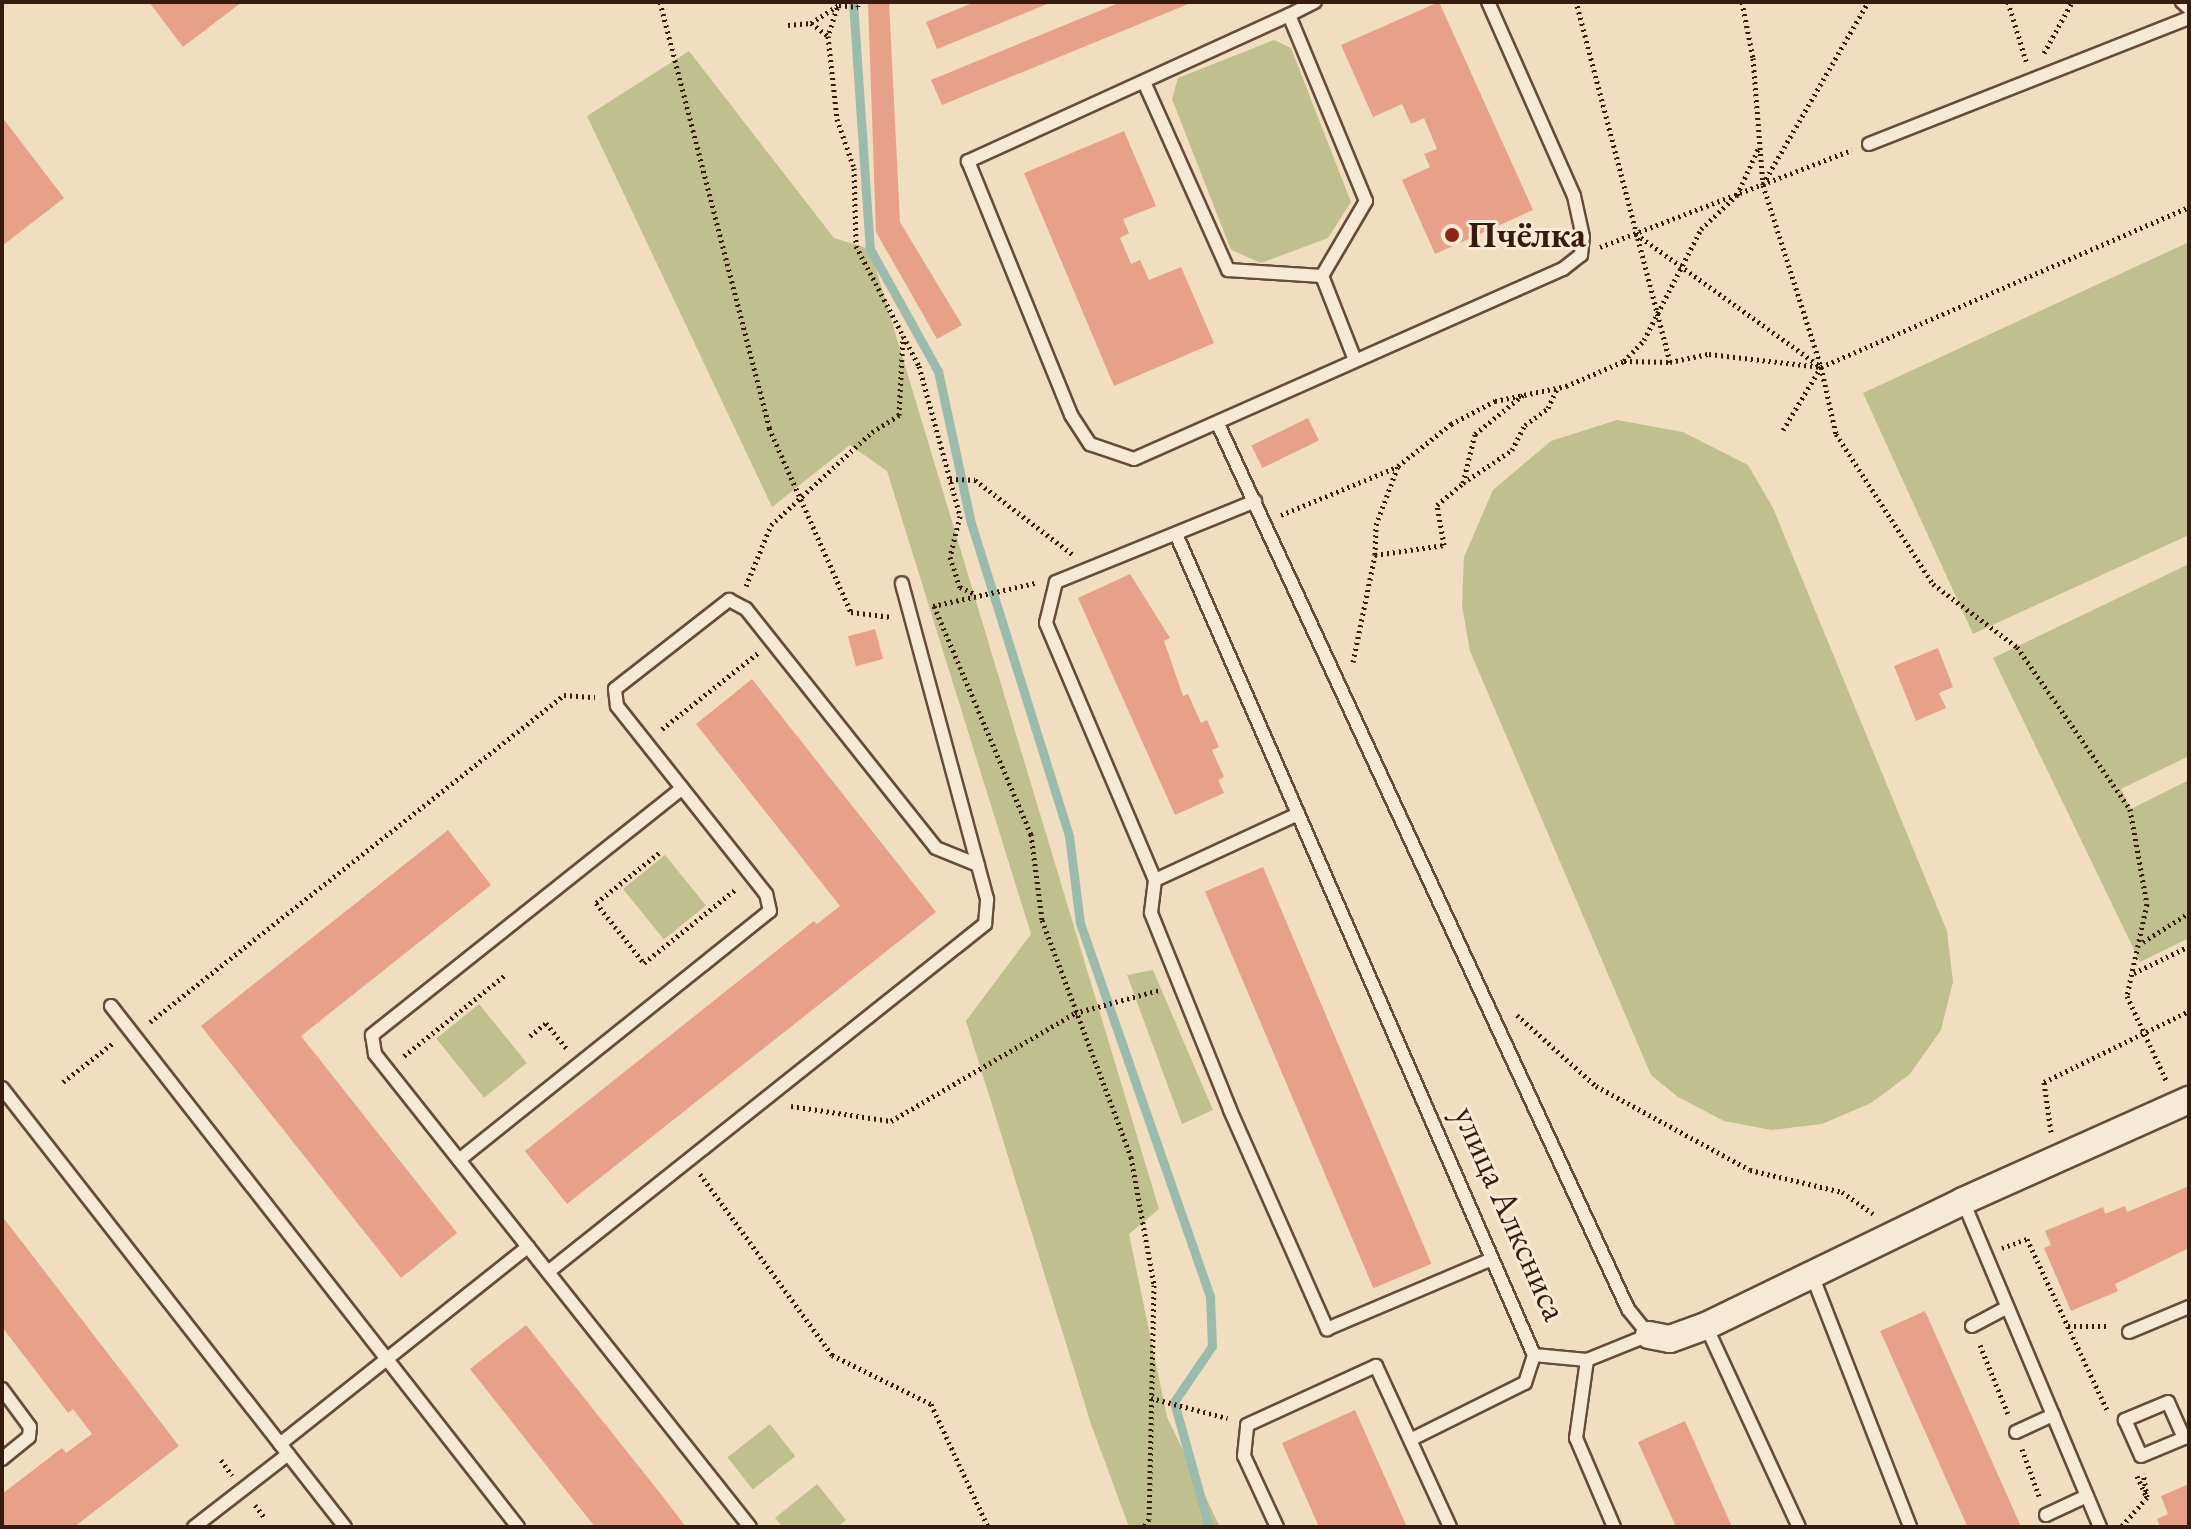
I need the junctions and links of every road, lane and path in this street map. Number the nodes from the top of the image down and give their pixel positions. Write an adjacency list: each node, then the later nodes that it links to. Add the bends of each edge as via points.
1 (660, 2): 42 (path, via 769,428)
2 (1315, 2): 13 (lane)
3 (1488, 2): 26 (lane, via 1574,196 1583,237)
4 (1576, 2): 25 (path)
5 (1742, 2): 21 (path)
6 (1868, 2): 22 (path)
7 (2008, 2): 19 (path)
8 (2072, 2): 19 (path)
9 (2182, 2): 12 (lane)
10 (839, 4): 11 (path); 15 (path); 17 (path)
11 (858, 4)
12 (2189, 8)
13 (1289, 15): 18 (lane); 28 (lane, via 1366,201)
14 (2189, 18): 19 (lane)
15 (811, 23): 16 (path); 17 (path)
16 (788, 25)
17 (828, 36): 30 (path, via 837,119 854,168 856,246)
18 (1144, 82): 28 (lane, via 1228,270); 37 (lane, via 968,161 1071,415 1090,444 1134,459)
19 (2028, 82): 20 (lane)
20 (1869, 144): 22 (path)
21 (1759, 146): 22 (path); 23 (path)
22 (1763, 185): 23 (path); 34 (path)
23 (1737, 195): 25 (path); 27 (path, via 1701,229)
24 (2189, 207): 34 (path)
25 (1636, 234): 26 (path); 27 (path); 29 (path)
26 (1581, 255): 31 (lane, via 1563,269)
27 (1678, 265): 29 (path); 34 (path)
28 (1322, 276): 31 (lane)
29 (1657, 312): 32 (path, via 1644,340); 33 (path)
30 (903, 335): 40 (path, via 919,366); 42 (path, via 899,415 872,432)
31 (1355, 360): 37 (lane)
32 (1624, 361): 33 (path); 35 (path)
33 (1670, 362): 34 (path, via 1709,354)
34 (1821, 367): 38 (path); 65 (path, via 1836,434 1898,535 1933,584 2017,647 2130,809 2147,904)
35 (1558, 388): 36 (path); 41 (path, via 1548,408 1525,425 1512,450)
36 (1524, 394): 39 (path, via 1495,401 1451,424); 41 (path, via 1475,434)
37 (1218, 424): 43 (lane)
38 (1783, 430)
39 (1398, 466): 44 (path); 46 (path, via 1376,525)
40 (950, 479): 47 (path, via 975,480); 50 (path, via 960,516 950,557 960,587)
41 (1463, 483): 46 (path, via 1437,505 1444,545)
42 (802, 501): 51 (path, via 771,525); 53 (path, via 851,612 888,619)
43 (1255, 501): 45 (lane); 56 (lane)
44 (1274, 518)
45 (1176, 534): 47 (lane); 59 (lane, улица Алксниса)
46 (1375, 555): 56 (path)
47 (1093, 568): 63 (lane, via 1056,582 1046,623)
48 (902, 583): 53 (lane)
49 (1017, 583): 50 (path)
50 (976, 594): 52 (path)
51 (739, 602): 54 (lane); 55 (lane, via 729,600 716,607 621,683)
52 (934, 606): 53 (path); 73 (path, via 1031,834 1042,920)
53 (910, 613): 61 (lane)
54 (772, 642): 57 (path); 61 (lane, via 936,848)
55 (613, 698): 57 (lane); 74 (path, via 564,695)
56 (1346, 699): 100 (lane, via 1628,1309)
57 (646, 742): 58 (lane)
58 (682, 788): 62 (lane); 78 (lane, via 380,1027 370,1044)
59 (1298, 814): 63 (lane); 90 (lane, улица Алксниса)
60 (659, 853): 62 (path, via 596,903 644,963)
61 (978, 865): 81 (lane, via 989,913 985,924)
62 (752, 876): 77 (lane, via 771,902 762,920)
63 (1155, 880): 69 (lane, via 1151,913)
64 (2189, 913): 65 (path)
65 (2143, 942): 67 (path)
66 (2189, 946): 67 (path)
67 (2134, 973): 75 (path, via 2127,996)
68 (505, 975): 78 (path)
69 (1179, 984): 73 (path); 90 (lane, via 1327,1329)
70 (1504, 1004): 87 (path, via 1596,1086 1750,1170 1842,1192)
71 (111, 1006): 74 (lane)
72 (2189, 1011): 75 (path)
73 (1075, 1013): 81 (path, via 891,1121); 105 (path, via 1131,1157 1154,1285)
74 (132, 1032): 79 (path); 102 (lane)
75 (2145, 1033): 82 (path); 85 (path, via 2044,1082 2051,1132)
76 (530, 1036): 77 (path, via 546,1023)
77 (579, 1064): 83 (lane)
78 (387, 1069): 83 (lane)
79 (63, 1082)
80 (2, 1088): 112 (lane)
81 (764, 1102): 84 (lane)
82 (2184, 1102): 85 (street, улица Алксниса)
83 (459, 1160): 88 (lane)
84 (690, 1160): 91 (lane); 126 (path, via 832,1355 931,1404)
85 (2040, 1166): 86 (street, улица Алксниса)
86 (1963, 1201): 87 (street, улица Алксниса); 89 (lane)
87 (1898, 1232): 92 (street, улица Алксниса)
88 (528, 1247): 91 (lane); 102 (lane)
89 (1985, 1254): 93 (lane); 97 (path, via 2027,1239)
90 (1492, 1259): 101 (lane, улица Алксниса)
91 (548, 1272): 125 (lane)
92 (1812, 1275): 95 (street, улица Алксниса); 132 (lane)
93 (2007, 1307): 96 (lane); 106 (lane)
94 (2189, 1307): 98 (lane)
95 (1706, 1326): 100 (street, улица Алксниса, via 1670,1339); 131 (lane)
96 (1972, 1326)
97 (2068, 1326): 98 (path); 108 (path)
98 (2143, 1326): 99 (lane)
99 (2129, 1332)
100 (1649, 1335): 103 (lane, улица Алксниса)
101 (1534, 1355): 103 (lane, улица Алксниса); 111 (lane, via 1525,1383)
102 (387, 1359): 112 (lane); 124 (lane)
103 (1587, 1360): 130 (lane, via 1576,1438)
104 (2, 1389): 113 (lane, via 30,1427 29,1437)
105 (1151, 1398): 107 (path); 127 (path, via 1149,1519)
106 (2053, 1415): 109 (lane); 117 (lane)
107 (1247, 1425): 111 (lane, via 1376,1366); 128 (lane, via 1244,1456)
108 (2114, 1425)
109 (2016, 1432)
110 (2186, 1437): 115 (lane); 115 (lane, via 2168,1402 2125,1420)
111 (1412, 1439): 129 (lane)
112 (284, 1449): 122 (lane); 123 (lane)
113 (2, 1459)
114 (221, 1460): 116 (path)
115 (2137, 1462): 118 (path); 118 (path)
116 (234, 1477)
117 (2087, 1496): 120 (lane); 133 (lane)
118 (2147, 1497): 134 (path)
119 (254, 1504): 121 (path)
120 (2046, 1515)
121 (264, 1517)
122 (194, 1527)
123 (345, 1527)
124 (518, 1527)
125 (750, 1527)
126 (988, 1527)
127 (1144, 1527)
128 (1277, 1527)
129 (1450, 1527)
130 (1614, 1527)
131 (1799, 1527)
132 (1910, 1527)
133 (2100, 1527)
134 (2120, 1527)

